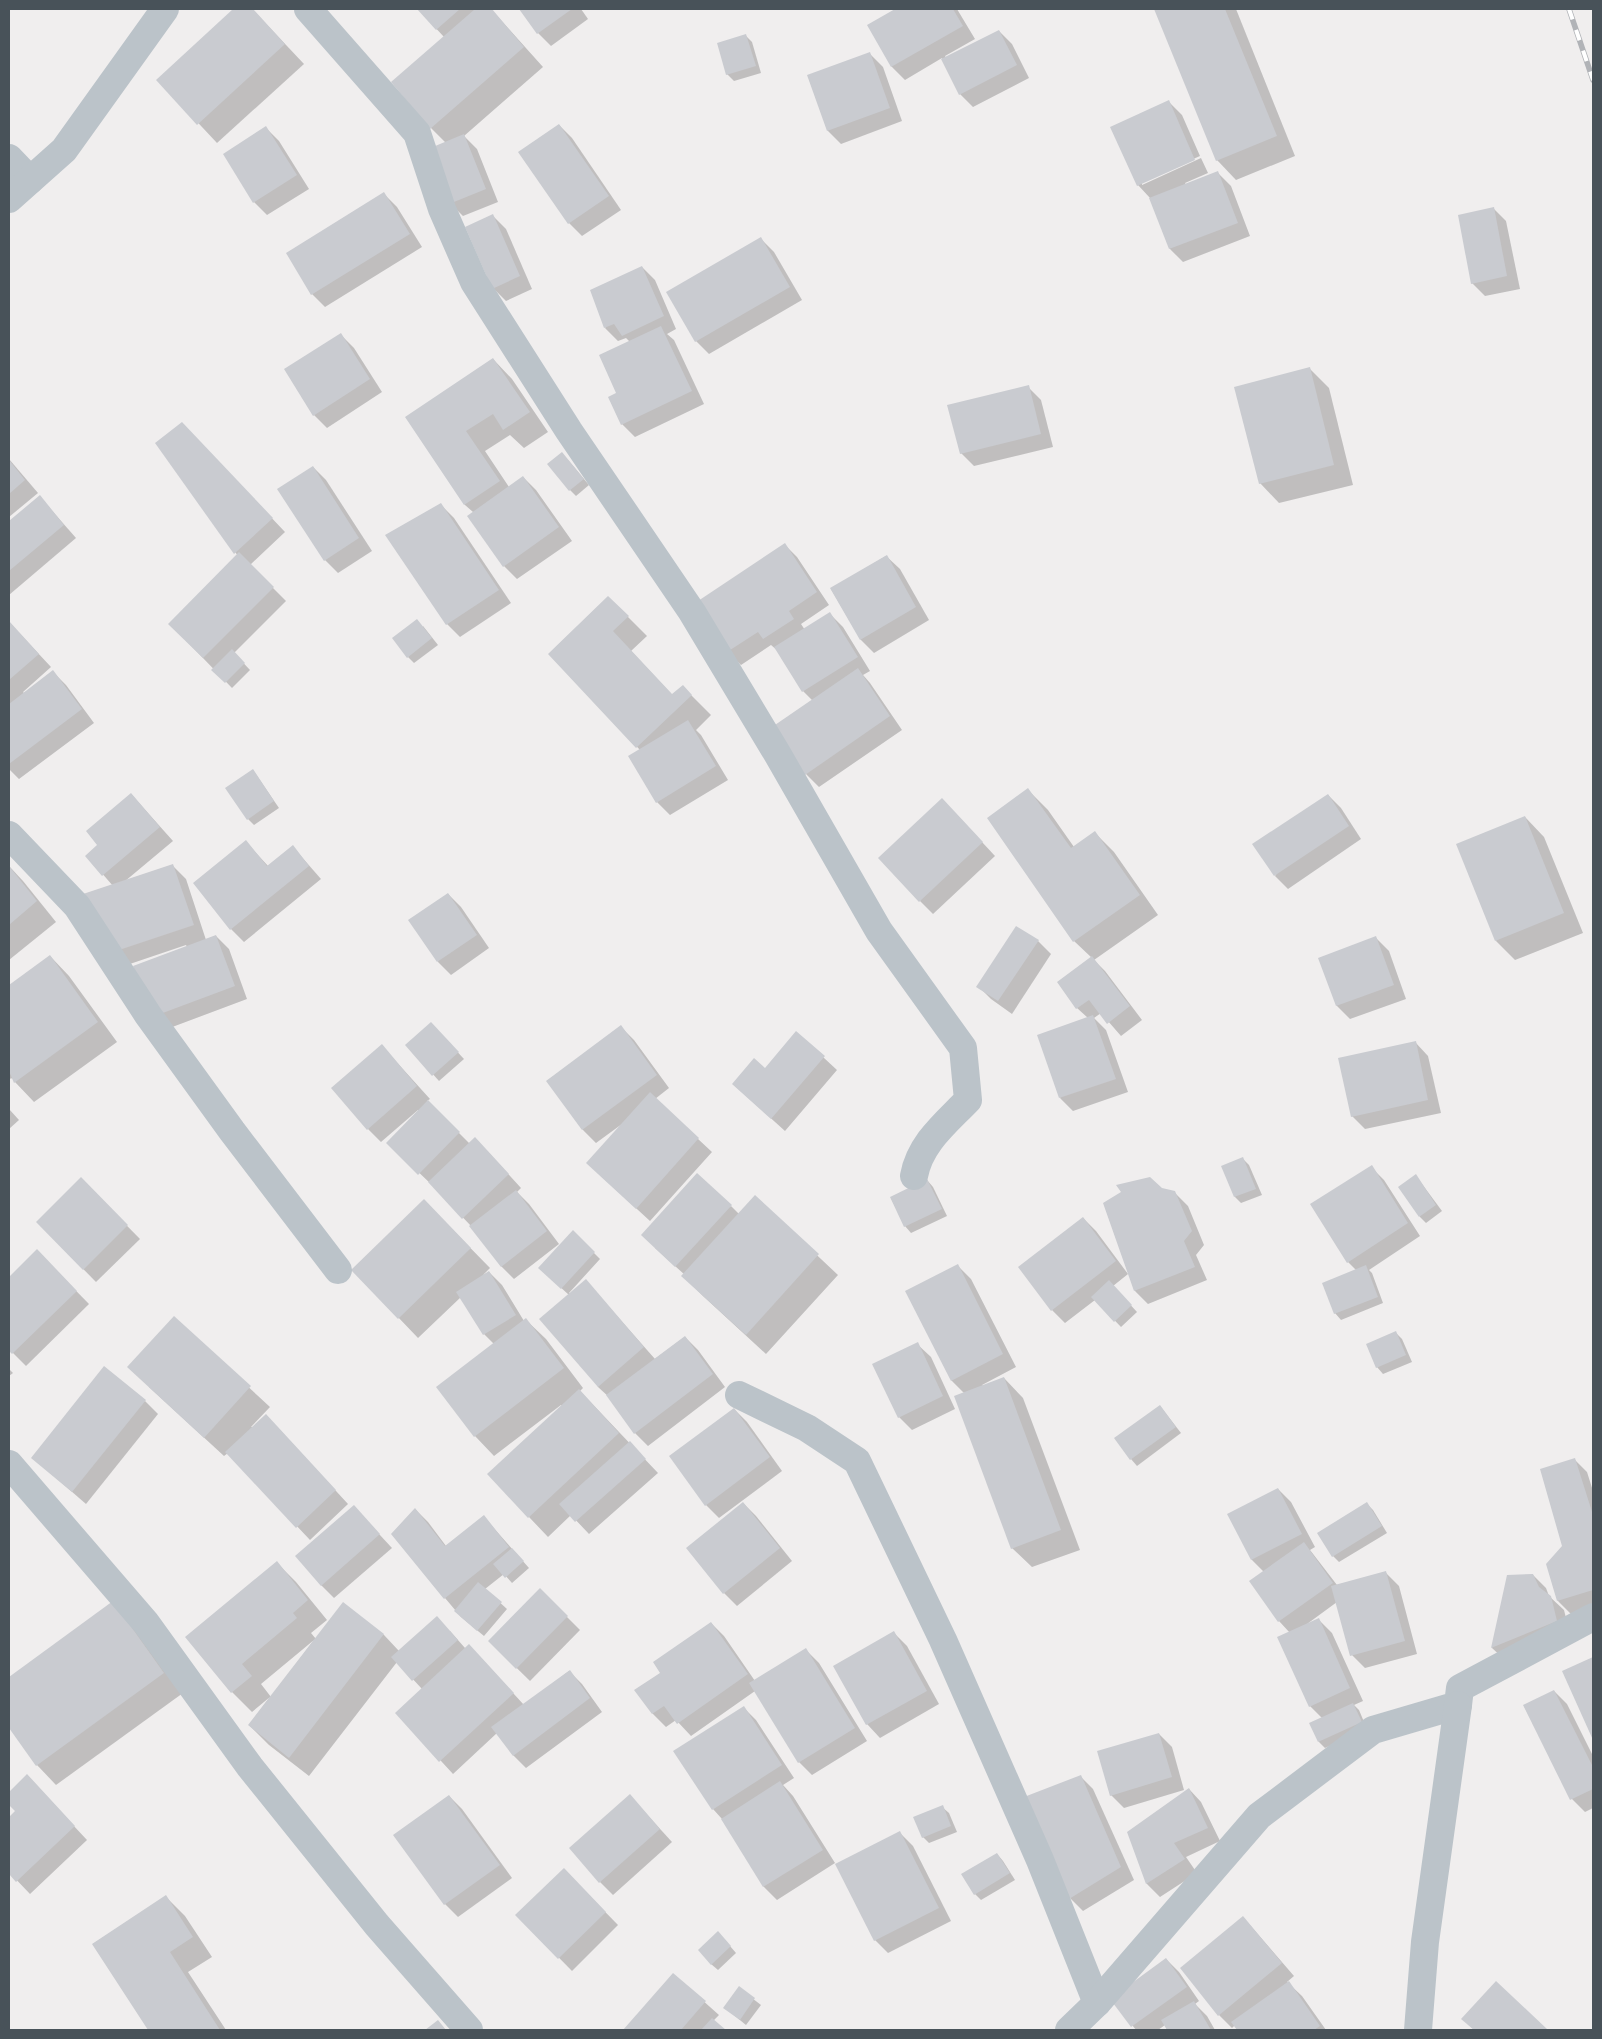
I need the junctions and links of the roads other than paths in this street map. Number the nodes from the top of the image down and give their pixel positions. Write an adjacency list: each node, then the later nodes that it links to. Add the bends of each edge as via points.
1 (165, 9): 4 (street, via 64,150)
2 (308, 9): 7 (street, via 417,133 442,210 474,282 568,431 692,612 879,931 963,1048 968,1100 926,1144)
3 (9, 158): 4 (street)
4 (30, 180): 5 (street)
5 (9, 199)
6 (9, 835): 8 (street, via 77,906 148,1015)
7 (914, 1176)
8 (338, 1270)
9 (739, 1395): 13 (street, via 807,1428 857,1461 943,1640 1040,1860)
10 (9, 1464): 14 (street, via 146,1623 250,1767 377,1925)
11 (1593, 1617): 12 (street, via 1460,1688)
12 (1458, 1705): 13 (street, via 1373,1730 1259,1816); 16 (street, via 1425,1942)
13 (1097, 2003): 15 (street)
14 (469, 2030)
15 (1069, 2030)
16 (1418, 2030)

